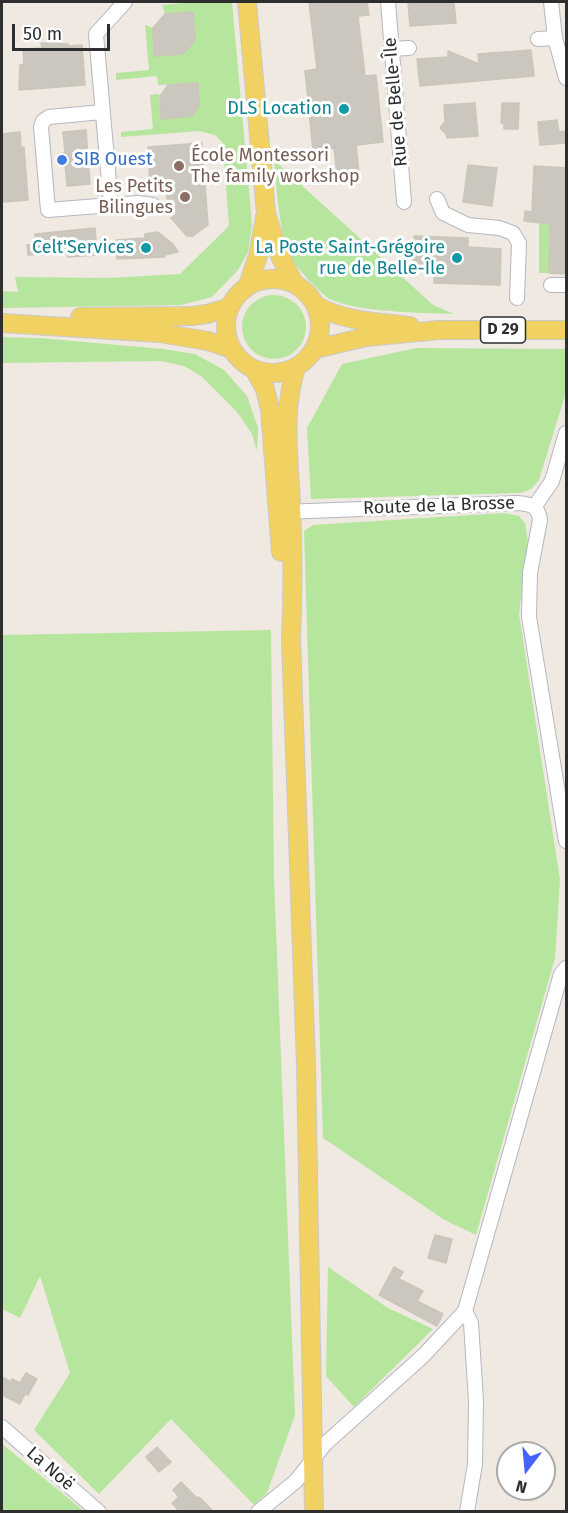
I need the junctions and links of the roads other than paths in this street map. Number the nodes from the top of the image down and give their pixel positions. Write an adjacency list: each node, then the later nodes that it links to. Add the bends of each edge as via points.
1 (125, 2): 10 (street, via 96,34)
2 (247, 2): 15 (main road)
3 (388, 2): 8 (street, Rue de Belle-Île)
4 (551, 2): 5 (street)
5 (555, 38): 6 (street); 9 (street)
6 (538, 39)
7 (409, 48): 8 (street)
8 (392, 49): 12 (street, Rue de Belle-Île)
9 (567, 78)
10 (102, 112): 13 (street); 13 (street, via 49,117 43,121 48,210)
11 (437, 199): 20 (street, via 443,213 468,225 513,233 519,243)
12 (404, 202)
13 (111, 205): 14 (street)
14 (153, 205)
15 (266, 213): 16 (main road); 17 (main road)
16 (294, 283): 17 (main road, via 271,278); 21 (main road)
17 (249, 285): 22 (main road)
18 (551, 285): 19 (street)
19 (567, 285)
20 (517, 298)
21 (316, 306): 25 (main road, D 29, via 349,319); 28 (main road, via 321,327)
22 (230, 307): 24 (main road, via 192,316); 27 (main road, via 226,328)
23 (2, 322): 24 (main road)
24 (25, 323): 27 (main road, via 160,333)
25 (439, 330): 26 (main road, D 29); 28 (main road, D 29, via 366,338)
26 (567, 330)
27 (232, 349): 30 (main road)
28 (315, 349): 29 (main road)
29 (296, 367): 30 (main road, via 275,373); 33 (main road, via 287,417)
30 (254, 369): 33 (main road, via 270,410)
31 (567, 433): 32 (street, via 552,481)
32 (535, 506): 33 (street, Route de la Brosse, via 518,503); 34 (street, Route de la Brosse, via 540,520 530,573 529,617)
33 (284, 512): 38 (main road, via 293,596 291,639 306,1064)
34 (567, 841)
35 (567, 968): 36 (street, via 561,975)
36 (465, 1311): 38 (street); 42 (street, via 471,1323 476,1401 475,1464)
37 (2, 1427): 39 (street, La Noë)
38 (314, 1458): 40 (street, via 296,1481); 41 (main road)
39 (99, 1512)
40 (258, 1512)
41 (314, 1512)
42 (467, 1512)

